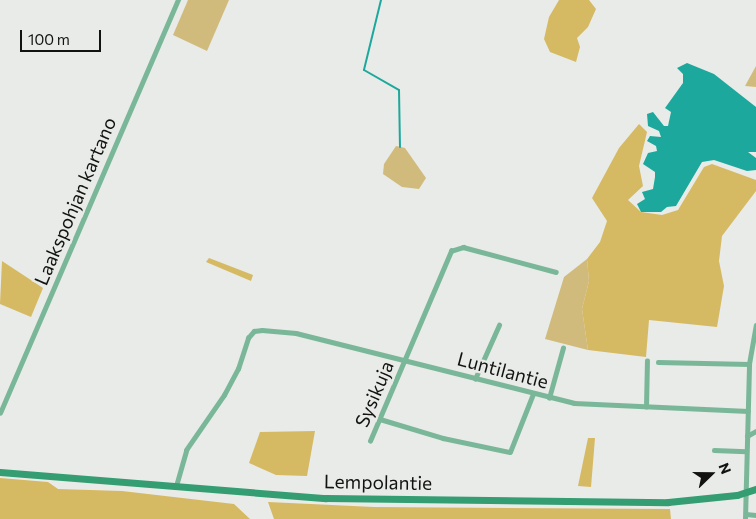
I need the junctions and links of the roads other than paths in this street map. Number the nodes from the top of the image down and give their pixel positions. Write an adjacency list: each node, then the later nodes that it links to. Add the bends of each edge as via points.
1 (178, 0): 15 (street, Laakspohjan kartano)
2 (556, 272): 6 (street, Sysikuja, via 463,247 451,250)
3 (499, 325): 10 (street)
4 (756, 326): 9 (street)
5 (563, 348): 12 (street)
6 (405, 359): 10 (street, Luntilantie); 16 (street, Sysikuja); 23 (street, Luntilantie, via 296,332 254,331 224,395 186,450)
7 (647, 361): 13 (street)
8 (658, 362): 9 (street)
9 (749, 364): 14 (street)
10 (476, 379): 11 (street, Luntilantie)
11 (533, 394): 12 (street, Luntilantie); 16 (street, via 510,452 446,439)
12 (549, 398): 13 (street, Luntilantie, via 593,405)
13 (646, 407): 14 (street, Luntilantie)
14 (748, 411): 18 (street)
15 (0, 413)
16 (380, 419): 19 (street, Sysikuja)
17 (756, 432): 18 (street)
18 (747, 436): 21 (street)
19 (370, 441)
20 (714, 450): 21 (street)
21 (746, 451): 25 (street)
22 (0, 472): 23 (street, Lempolantie)
23 (176, 486): 25 (street, Lempolantie, via 326,498 476,501 668,502)
24 (756, 489): 25 (street, Lempolantie)
25 (748, 493): 27 (street)
26 (756, 515): 27 (street)
27 (746, 517)

